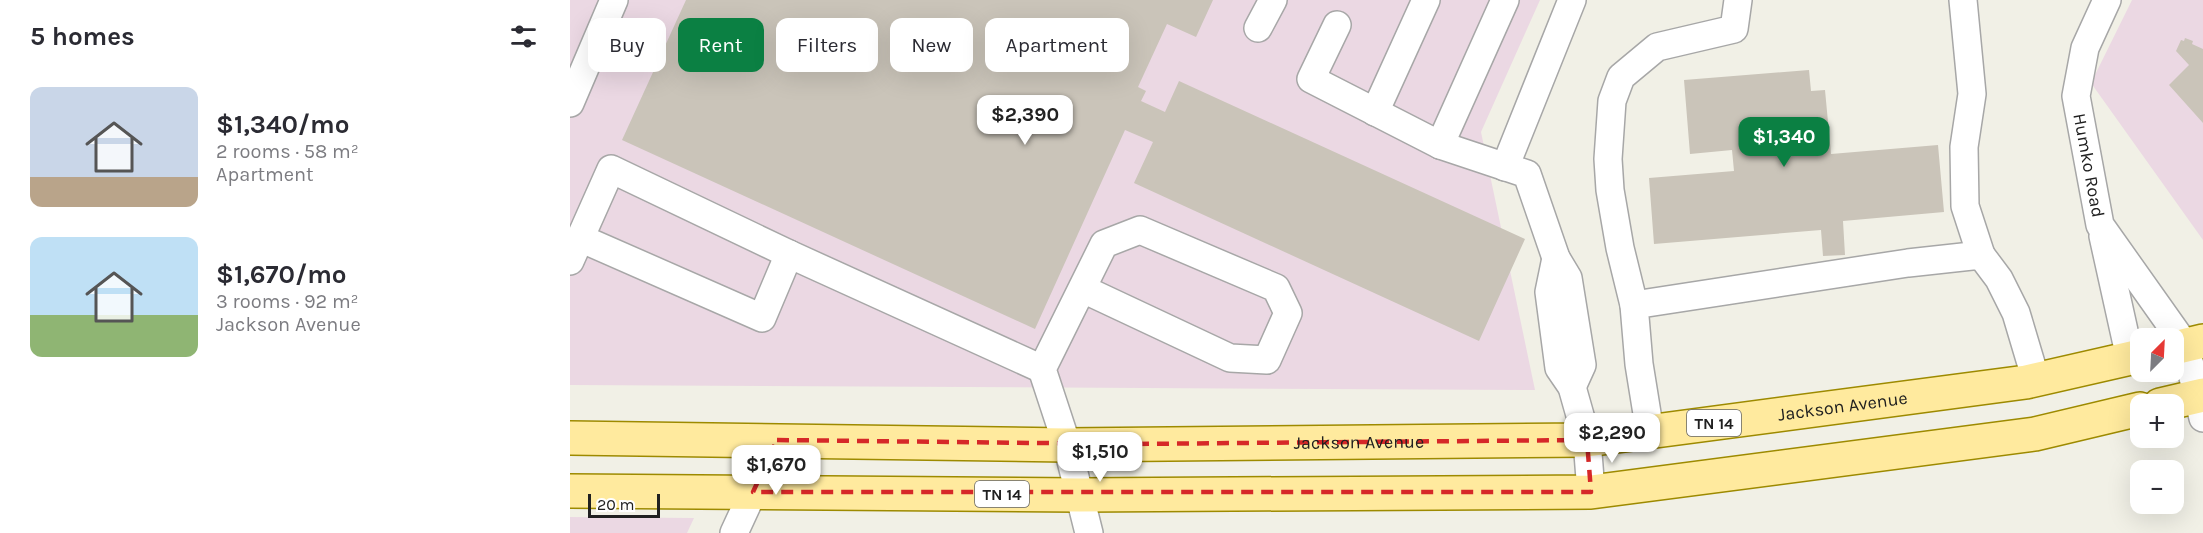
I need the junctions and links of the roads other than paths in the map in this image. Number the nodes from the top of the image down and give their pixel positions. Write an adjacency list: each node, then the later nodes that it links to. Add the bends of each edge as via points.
1 (614, 0): 11 (street)
2 (1273, 0): 10 (street)
3 (1426, 0): 12 (street)
4 (1505, 0): 13 (street)
5 (1572, 0): 14 (street)
6 (1738, 0): 20 (street, via 1734,29 1657,48 1621,77 1612,101 1610,190)
7 (1963, 0): 18 (street, via 1972,94 1964,147 1965,206)
8 (2108, 0): 15 (street, Humko Road, via 2085,48 2076,96)
9 (1337, 25): 12 (street, via 1311,79)
10 (1258, 28)
11 (570, 103)
12 (1375, 112): 13 (street)
13 (1440, 145): 14 (street)
14 (1505, 167): 32 (street, via 1527,174 1556,258 1568,278 1582,365 1572,387)
15 (2100, 225): 21 (street); 22 (street, Humko Road)
16 (575, 250): 17 (street, via 762,318); 17 (street, via 611,169)
17 (789, 254): 24 (street)
18 (1981, 255): 20 (street); 25 (street, via 1999,279 2016,313)
19 (1083, 289): 19 (street, via 1104,244 1140,230 1276,288 1288,313 1267,360 1230,358); 24 (street)
20 (1634, 305): 29 (street)
21 (2130, 338)
22 (2187, 345): 26 (street)
23 (2130, 358): 25 (main road, Jackson Avenue / TN 14)
24 (1042, 369): 33 (street)
25 (2036, 380): 29 (main road, Jackson Avenue / TN 14)
26 (2201, 403): 27 (main road)
27 (2184, 404)
28 (2130, 412): 36 (main road, TN 14, via 2035,434)
29 (1650, 432): 32 (main road, Jackson Avenue / TN 14)
30 (570, 438): 31 (main road, Jackson Avenue / TN 14)
31 (777, 440): 33 (main road, Jackson Avenue / TN 14); 35 (street)
32 (1587, 440): 33 (main road, Jackson Avenue / TN 14); 36 (street)
33 (1067, 445): 37 (street)
34 (570, 491): 35 (main road, TN 14)
35 (753, 492): 37 (main road, TN 14); 38 (street)
36 (1591, 492): 37 (main road, TN 14)
37 (1080, 495): 39 (street)
38 (734, 533)
39 (1089, 533)

